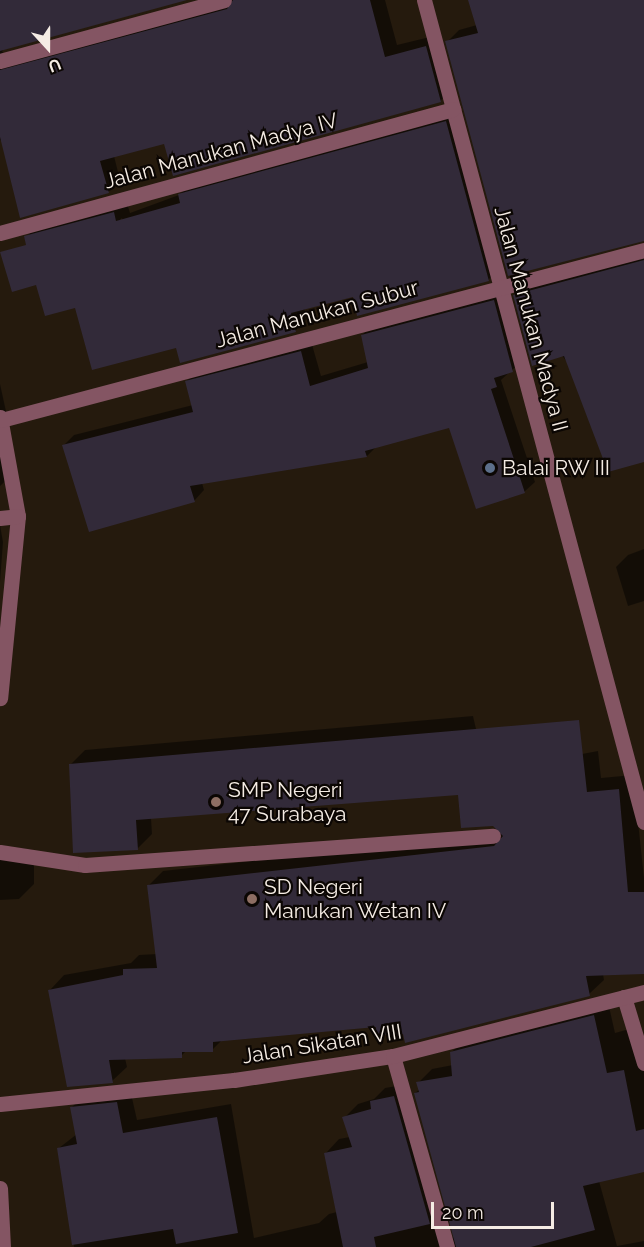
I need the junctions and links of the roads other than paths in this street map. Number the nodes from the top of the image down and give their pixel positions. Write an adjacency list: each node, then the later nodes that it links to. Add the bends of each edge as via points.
1 (224, 0): 3 (street)
2 (424, 0): 4 (street, Jalan Manukan Madya II)
3 (0, 61)
4 (453, 109): 5 (street, Jalan Manukan Madya IV); 7 (street, Jalan Manukan Madya II)
5 (0, 233)
6 (644, 249): 7 (street, Jalan Manukan Subur)
7 (501, 287): 8 (street, Jalan Manukan Subur); 12 (street, Jalan Manukan Madya II)
8 (0, 418): 9 (street)
9 (18, 516): 10 (street); 11 (street)
10 (0, 518)
11 (0, 698)
12 (644, 822)
13 (493, 836): 14 (street, via 85,865)
14 (0, 852)
15 (644, 992): 16 (street, Jalan Sikatan VIII)
16 (624, 997): 17 (street, Jalan Sikatan VIII); 18 (street)
17 (393, 1056): 19 (street, Jalan Sikatan VIII, via 234,1080); 22 (street)
18 (644, 1063)
19 (0, 1104)
20 (0, 1188): 21 (street)
21 (3, 1247)
22 (447, 1247)

